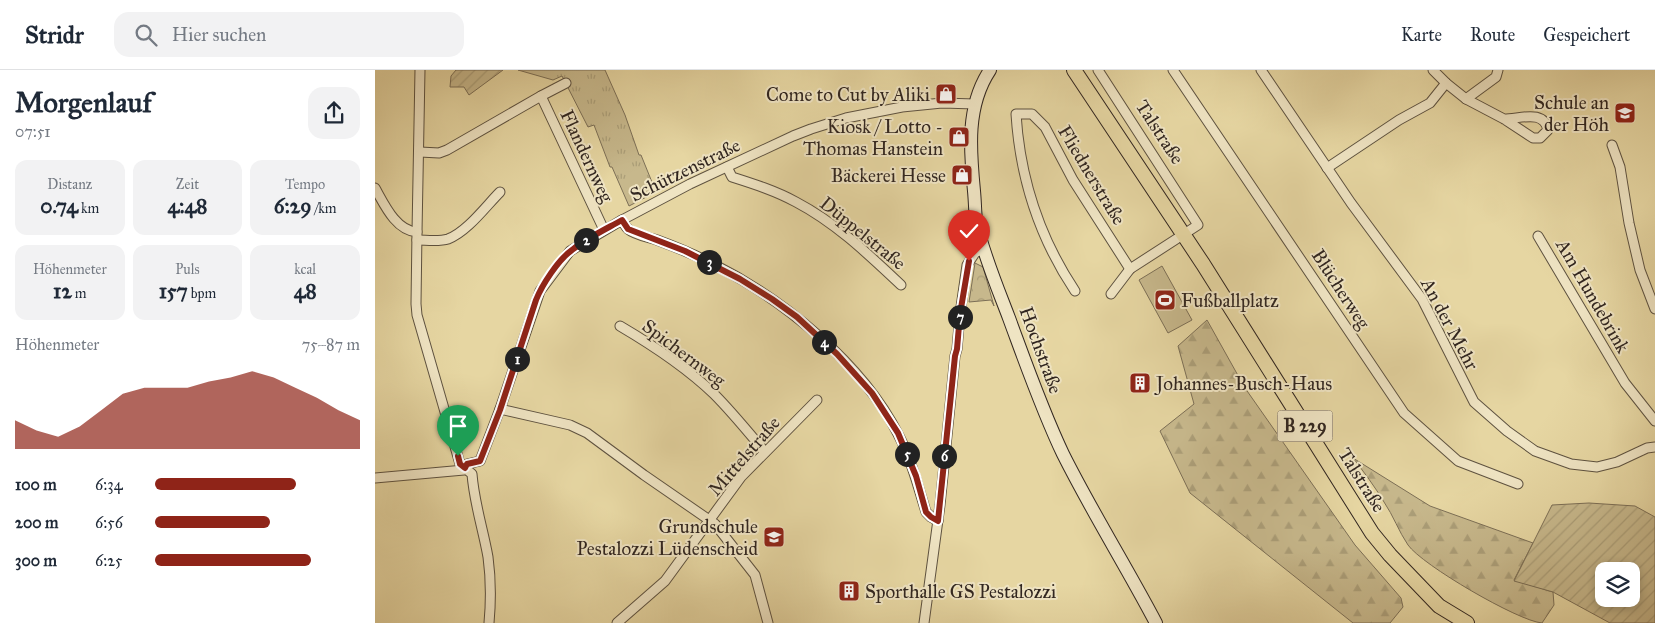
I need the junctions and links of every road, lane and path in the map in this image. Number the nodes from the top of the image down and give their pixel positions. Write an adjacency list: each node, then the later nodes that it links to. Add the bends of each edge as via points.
1 (420, 70): 16 (street)
2 (990, 70): 13 (main road, Hochstraße)
3 (1073, 70): 24 (main road, Talstraße / B 229)
4 (1098, 70): 24 (street, Talstraße, via 1198,225)
5 (1173, 70): 40 (street, Blücherweg, via 1403,413 1458,461)
6 (1261, 70): 18 (street, An der Mehr)
7 (1433, 70): 10 (street)
8 (1498, 70): 12 (street, via 1496,77)
9 (566, 83): 11 (street)
10 (1446, 83): 12 (street); 18 (street, via 1430,103)
11 (541, 96): 16 (street, via 447,150); 22 (street, Flandernweg)
12 (1466, 99): 14 (street)
13 (975, 104): 17 (street, Schützenstraße, via 902,107 846,118 793,136); 26 (main road, Hochstraße, via 971,136 973,176 976,221)
14 (1504, 119)
15 (1612, 145): 31 (street, via 1620,167 1640,270)
16 (420, 152): 23 (street)
17 (727, 167): 21 (street, Schützenstraße); 28 (street, Düppelstraße, via 732,178 770,190 816,214 849,237)
18 (1327, 168): 36 (street, An der Mehr, via 1422,299 1474,402 1507,432 1535,450 1585,467 1617,462)
19 (375, 190): 23 (street, via 396,221)
20 (500, 192): 23 (street, via 456,235 444,240)
21 (622, 220): 22 (street, Schützenstraße); 42 (street, via 628,229 713,264 772,299 837,354 872,393 898,433 916,476 926,512)
22 (604, 230): 34 (street, Schützenstraße, via 570,251 540,291)
23 (417, 236): 38 (street, via 417,315 460,464)
24 (1184, 236): 27 (street); 48 (main road, Talstraße / B 229, via 1373,532 1390,555 1439,606)
25 (1538, 236): 35 (street, Am Hundebrink, via 1625,384)
26 (984, 248): 42 (street, via 975,253 967,265); 47 (main road, Hochstraße, via 1052,431)
27 (1130, 269): 29 (street, Fliednerstraße, via 1073,180 1045,127 1032,114 1016,114 1022,164 1035,214); 30 (street)
28 (901, 285)
29 (1075, 290)
30 (1111, 294)
31 (1655, 309)
32 (620, 326): 37 (street, Spichernweg, via 697,379)
33 (817, 400): 37 (street, Mittelstraße)
34 (500, 410): 38 (street, Schützenstraße, via 480,461 467,464); 41 (street, via 570,425 587,433)
35 (1655, 421)
36 (1655, 447)
37 (765, 452): 41 (street, Mittelstraße, via 741,477)
38 (465, 468): 39 (street, Schützenstraße, via 452,472); 43 (street, via 472,474 488,558)
39 (375, 478)
40 (1518, 484)
41 (711, 521): 44 (street, Mittelstraße, via 665,581); 45 (street, via 755,575)
42 (938, 521): 46 (street)
43 (489, 623)
44 (617, 623)
45 (768, 623)
46 (923, 623)
47 (1156, 623)
48 (1467, 623)

